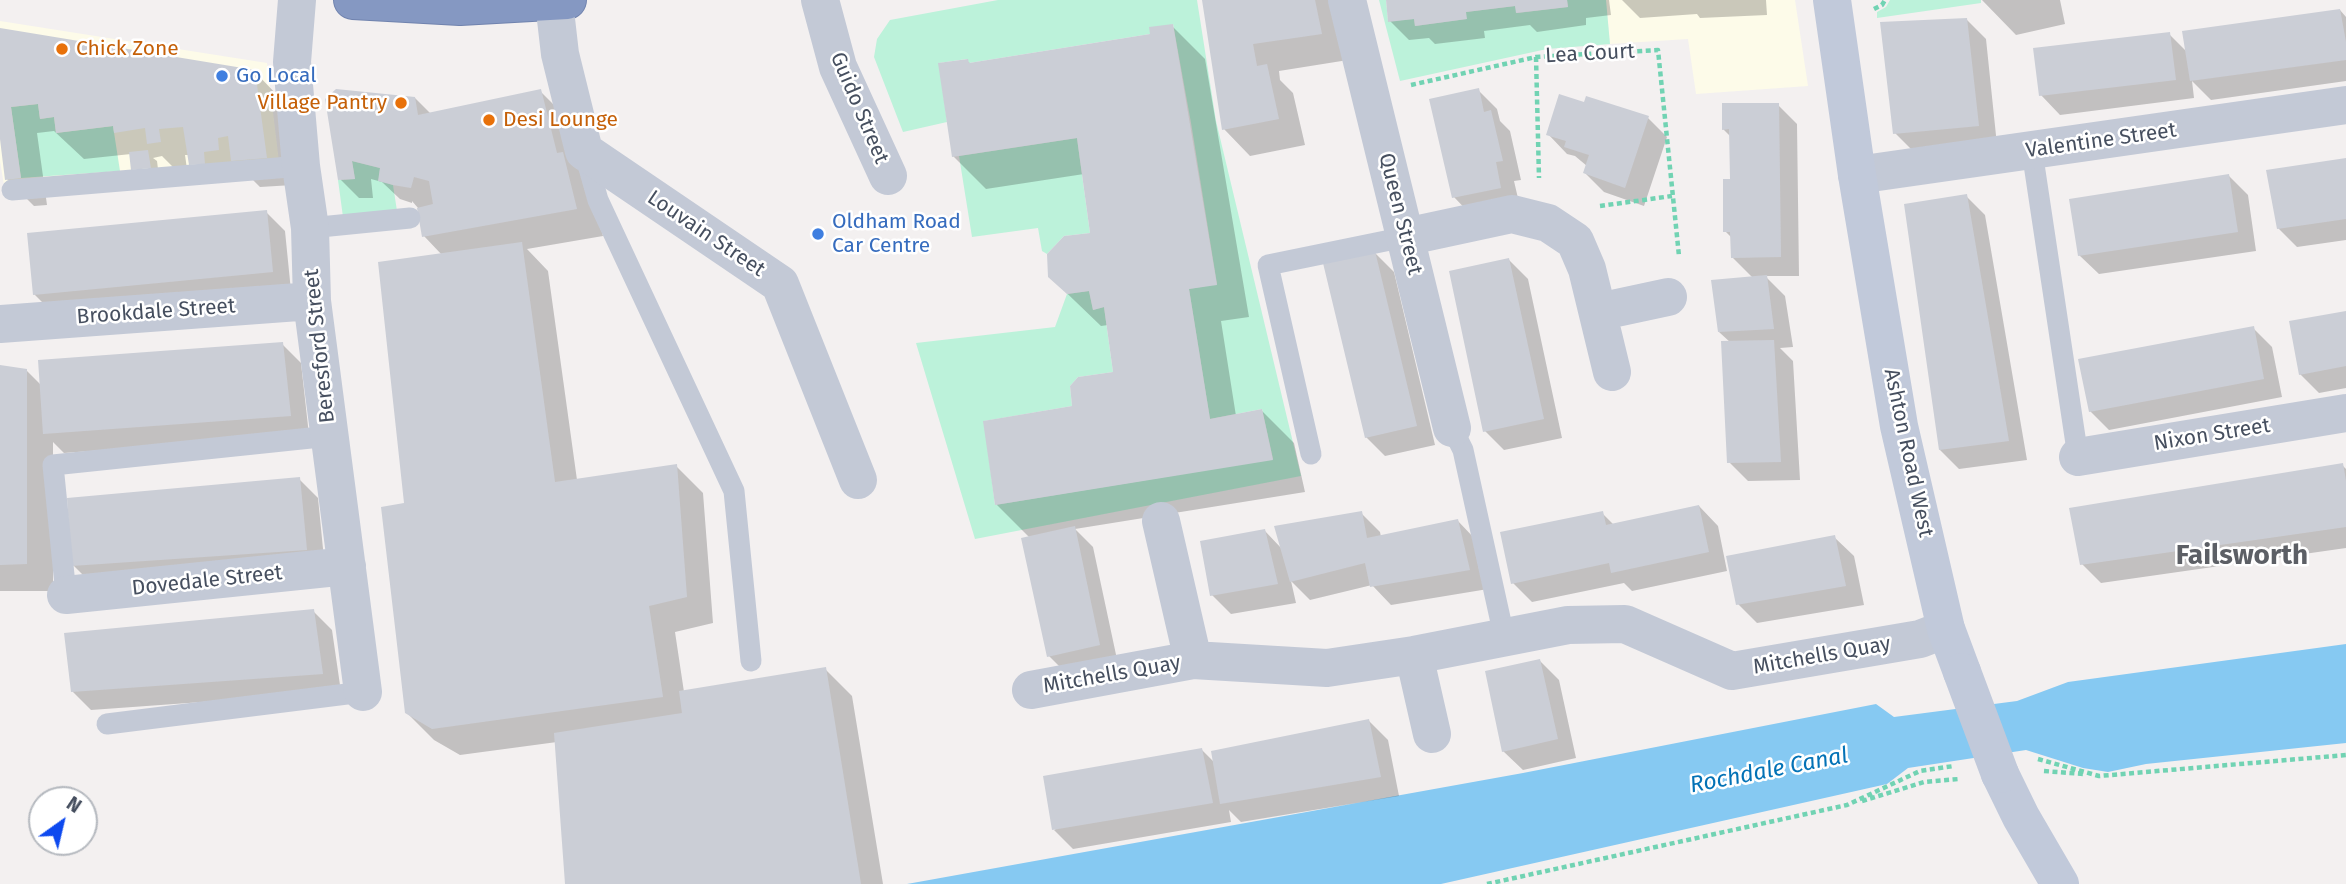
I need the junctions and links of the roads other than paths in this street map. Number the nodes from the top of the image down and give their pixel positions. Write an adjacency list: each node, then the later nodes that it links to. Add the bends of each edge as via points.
1 (297, 0): 10 (street, Beresford Street, via 292,62)
2 (353, 0): 6 (highway, via 460,6)
3 (820, 0): 12 (street, Guido Street, via 838,67)
4 (1347, 0): 16 (street, Queen Street)
5 (1832, 0): 11 (street, Ashton Road West)
6 (560, 1): 8 (street, via 560,54)
7 (2346, 105): 9 (street, Valentine Street)
8 (584, 151): 27 (street, Louvain Street, via 780,284); 35 (lane, via 598,200 734,491)
9 (2032, 151): 11 (street, Valentine Street); 26 (lane)
10 (301, 166): 13 (lane); 15 (street, Beresford Street)
11 (1857, 175): 31 (street, Ashton Road West, via 1899,426)
12 (888, 176)
13 (12, 190)
14 (410, 218): 15 (lane)
15 (310, 228): 18 (street, Beresford Street)
16 (1405, 237): 19 (street, via 1512,214 1548,223 1575,241); 23 (street, Queen Street); 25 (lane, via 1268,265)
17 (1674, 282): 19 (street)
18 (312, 301): 20 (street, Brookdale Street); 24 (street, Beresford Street)
19 (1598, 312): 21 (street)
20 (0, 324)
21 (1612, 372)
22 (2346, 413): 26 (street, Nixon Street)
23 (1452, 428): 32 (lane, via 1463,450)
24 (330, 436): 29 (street, Beresford Street); 30 (lane, via 53,465)
25 (1311, 454)
26 (2078, 457)
27 (858, 480)
28 (1161, 521): 34 (street, Mitchells Quay)
29 (348, 566): 30 (street, Dovedale Street); 37 (street, Beresford Street)
30 (66, 595)
31 (1946, 629): 32 (street, Mitchells Quay, via 1920,639 1732,671 1625,624 1568,625); 40 (street, Ashton Road West, bridge, via 2000,774)
32 (1504, 636): 33 (street, Mitchells Quay)
33 (1414, 655): 34 (street, Mitchells Quay, via 1327,668); 39 (street)
34 (1193, 660): 36 (street, Mitchells Quay)
35 (751, 661)
36 (1031, 690)
37 (363, 692): 38 (lane)
38 (107, 724)
39 (1432, 734)
40 (2060, 884)

